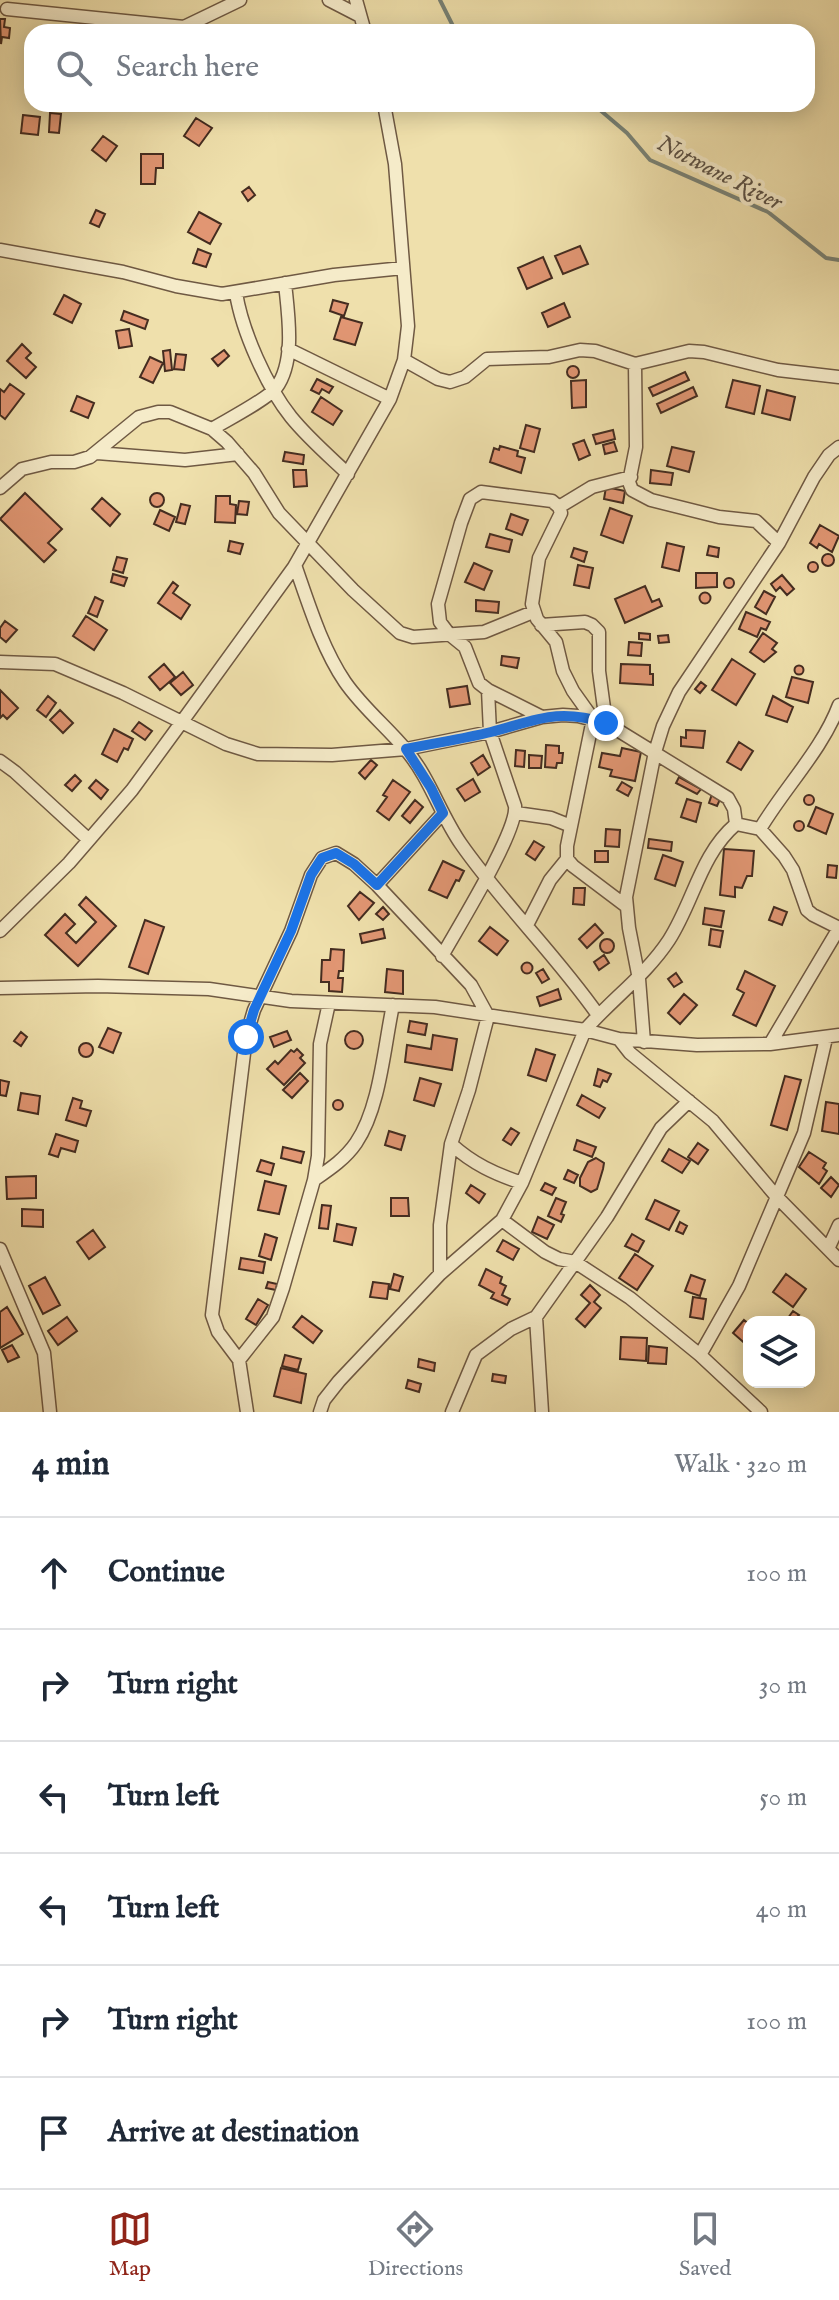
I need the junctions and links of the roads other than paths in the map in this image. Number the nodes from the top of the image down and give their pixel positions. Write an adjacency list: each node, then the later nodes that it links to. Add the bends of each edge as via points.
1 (240, 0): 7 (street)
2 (329, 0): 5 (street)
3 (356, 0): 5 (street)
4 (7, 9): 6 (street)
5 (360, 16): 8 (street)
6 (136, 24)
7 (190, 24)
8 (362, 24)
9 (385, 112): 11 (street)
10 (0, 250): 13 (street, via 208,292)
11 (403, 268): 12 (street); 15 (street, via 408,326)
12 (285, 283): 13 (street); 14 (street)
13 (236, 293): 18 (street, via 247,334)
14 (288, 349): 18 (street); 19 (street)
15 (404, 360): 16 (street, via 443,382 465,377 483,360 495,358 595,351); 19 (street)
16 (635, 364): 17 (street, via 689,351); 25 (street)
17 (839, 377)
18 (274, 390): 20 (street); 24 (street, via 300,429)
19 (390, 399): 24 (street)
20 (212, 429): 22 (street, via 170,412 149,413); 23 (street)
21 (839, 447): 29 (street, via 814,477)
22 (97, 453): 23 (street, via 185,460); 26 (street, via 74,462 31,465)
23 (238, 454): 28 (street, via 279,513)
24 (348, 474): 28 (street)
25 (631, 477): 27 (street, via 592,487); 29 (street, via 637,494 719,517 756,521)
26 (0, 488)
27 (559, 507): 31 (street, via 561,513 539,558); 33 (street, via 552,501 481,492 470,499 438,604 440,622)
28 (308, 543): 30 (street); 33 (street, via 400,633)
29 (779, 543): 43 (street, via 679,692)
30 (295, 565): 39 (street); 42 (street, via 344,681)
31 (533, 612): 32 (street); 33 (street, via 484,632)
32 (541, 625): 38 (street, via 556,642 573,691); 38 (street, via 585,622 599,632)
33 (449, 634): 35 (street, via 465,647 476,678)
34 (0, 662): 39 (street, via 55,664)
35 (488, 690): 37 (street); 40 (street)
36 (839, 705): 41 (street)
37 (542, 717): 38 (street); 40 (street)
38 (600, 721): 43 (street); 48 (street)
39 (181, 723): 42 (street, via 258,754); 50 (street)
40 (490, 732): 42 (street); 46 (street)
41 (834, 732): 49 (street, via 791,780)
42 (406, 749): 45 (street)
43 (655, 752): 47 (street, via 728,798); 54 (street)
44 (0, 761): 50 (street)
45 (443, 813): 52 (street); 53 (street)
46 (516, 813): 48 (street); 52 (street)
47 (736, 824): 49 (street); 58 (street, via 714,846 678,924)
48 (571, 826): 51 (street)
49 (760, 829): 69 (street, via 789,862 807,910 839,928)
50 (89, 840): 56 (street)
51 (567, 859): 54 (street); 55 (street)
52 (487, 877): 55 (street); 57 (street)
53 (377, 885): 57 (street); 60 (street, via 336,853 322,858)
54 (626, 906): 58 (street)
55 (527, 925): 63 (street)
56 (0, 931)
57 (442, 956): 64 (street, via 471,985)
58 (639, 979): 63 (street); 68 (street)
59 (0, 988): 60 (street, via 209,989)
60 (262, 996): 61 (street); 84 (street, via 246,1037 212,1315)
61 (329, 1003): 62 (street); 72 (street, via 320,1044)
62 (393, 1005): 64 (street); 72 (street, via 364,1128 346,1155)
63 (598, 1015): 65 (street)
64 (488, 1016): 65 (street); 71 (street)
65 (585, 1030): 67 (street); 73 (street)
66 (832, 1037): 69 (street); 74 (street, via 804,1133)
67 (619, 1039): 68 (street); 70 (street)
68 (644, 1042): 69 (street)
69 (770, 1044)
70 (689, 1101): 74 (street, via 737,1147); 80 (street, via 653,1139)
71 (451, 1144): 73 (street, via 476,1165); 81 (street, via 440,1225)
72 (314, 1180): 84 (street, via 273,1317)
73 (522, 1183): 75 (street)
74 (776, 1196): 78 (street); 83 (street, via 739,1286)
75 (502, 1220): 80 (street, via 552,1256); 81 (street)
76 (839, 1225): 78 (street)
77 (0, 1249): 85 (street, via 44,1353)
78 (828, 1249): 79 (street)
79 (839, 1260)
80 (575, 1262): 82 (street); 83 (street)
81 (440, 1274): 87 (street, via 339,1381)
82 (536, 1317): 88 (street, via 476,1355); 89 (street)
83 (700, 1355): 90 (street)
84 (239, 1360): 86 (street)
85 (50, 1412)
86 (247, 1412)
87 (320, 1412)
88 (452, 1412)
89 (542, 1412)
90 (761, 1412)

